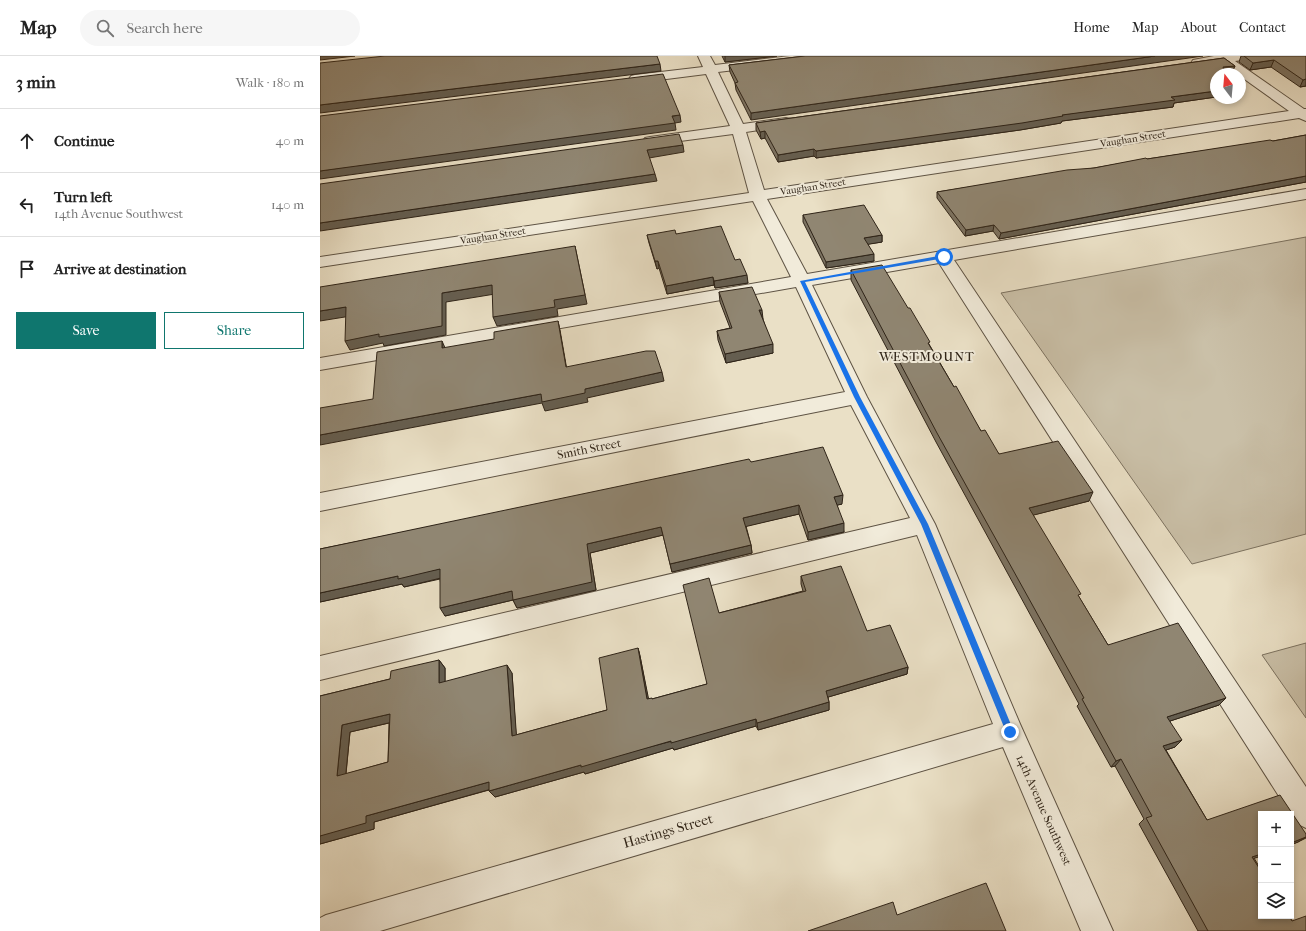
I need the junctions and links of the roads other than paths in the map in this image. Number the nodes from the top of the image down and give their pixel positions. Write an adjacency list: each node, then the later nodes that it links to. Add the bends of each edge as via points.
1 (819, 56): 4 (street)
2 (1246, 56): 3 (street)
3 (1222, 57): 5 (street); 7 (street)
4 (707, 63): 6 (street); 9 (street, 14th Avenue Southwest)
5 (1185, 64)
6 (624, 80)
7 (1304, 115): 12 (street, Vaughan Street)
8 (801, 119): 9 (street)
9 (738, 128): 10 (street); 12 (street, 14th Avenue Southwest)
10 (636, 143)
11 (1306, 194): 13 (street)
12 (758, 196): 14 (street, Vaughan Street); 15 (street, 14th Avenue Southwest)
13 (944, 257): 15 (street); 22 (street)
14 (320, 262)
15 (802, 281): 16 (street); 17 (street, 14th Avenue Southwest)
16 (320, 364)
17 (857, 397): 18 (street, Smith Street); 19 (street, 14th Avenue Southwest)
18 (320, 502)
19 (924, 524): 20 (street); 21 (street, 14th Avenue Southwest)
20 (320, 668)
21 (1010, 732): 23 (street, Hastings Street); 24 (street, 14th Avenue Southwest)
22 (1306, 813)
23 (326, 931)
24 (1096, 931)

